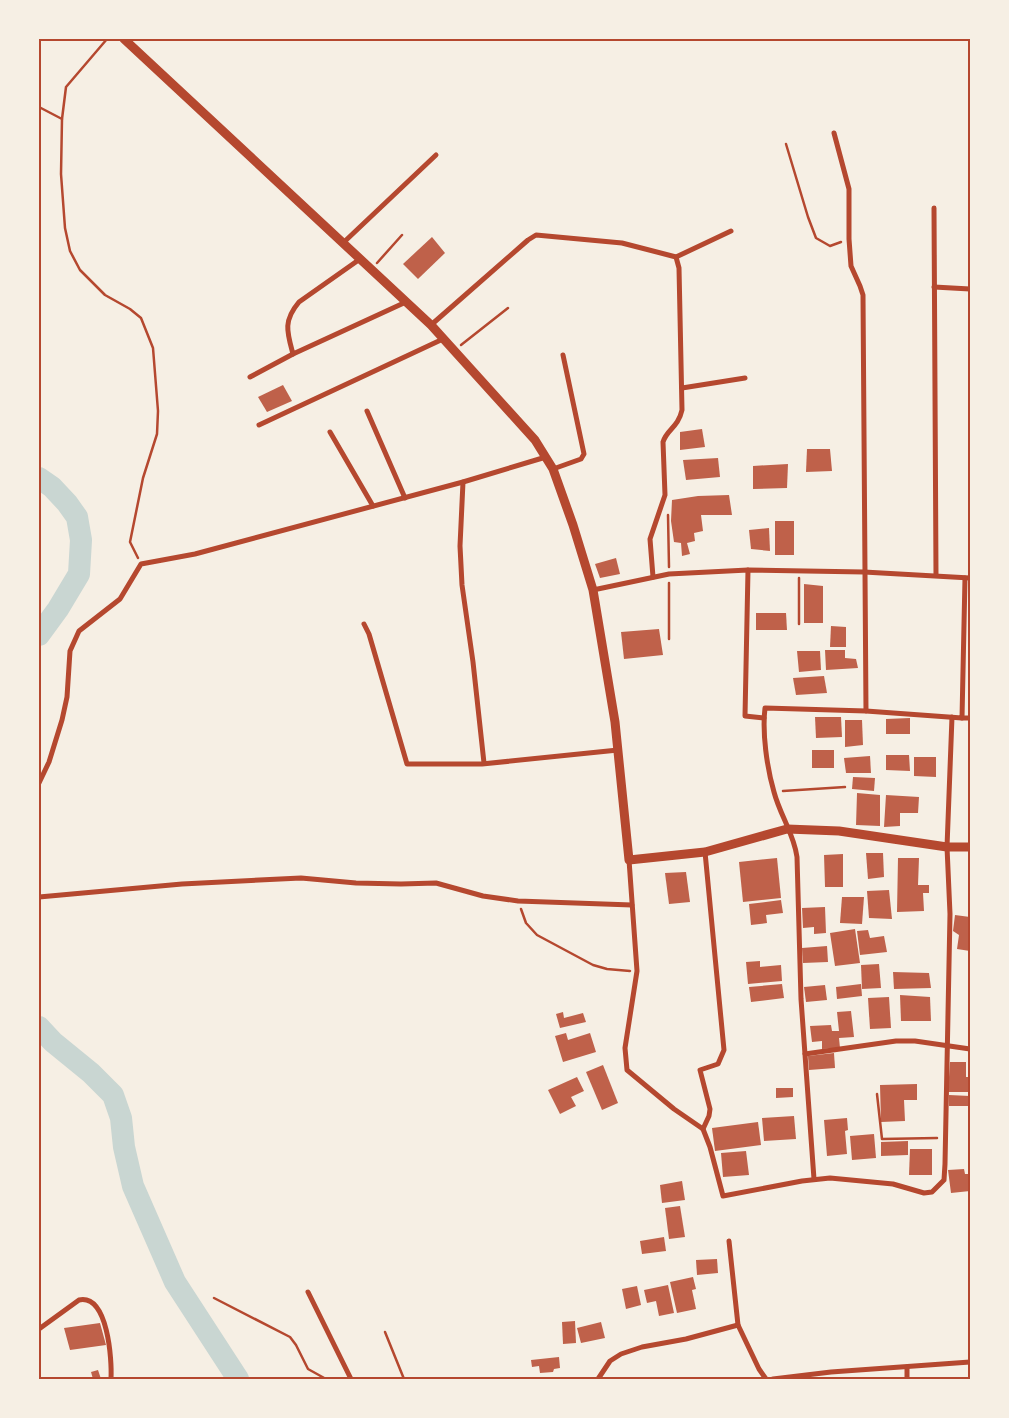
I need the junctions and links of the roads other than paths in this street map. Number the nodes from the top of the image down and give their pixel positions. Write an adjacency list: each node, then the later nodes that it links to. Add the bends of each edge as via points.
1 (124, 39): 6 (street)
2 (834, 132): 28 (street, via 849,189 851,266 863,295)
3 (436, 155): 6 (street)
4 (934, 208): 9 (street)
5 (731, 231): 7 (street)
6 (343, 244): 8 (street)
7 (676, 257): 12 (street, via 622,243 536,236); 18 (street)
8 (360, 260): 11 (street); 14 (street, via 299,302 294,309 287,328)
9 (934, 287): 10 (street); 30 (street)
10 (970, 289)
11 (406, 302): 12 (street); 14 (street)
12 (430, 325): 13 (street)
13 (443, 339): 20 (street); 22 (street)
14 (293, 354): 16 (street)
15 (563, 355): 23 (street, via 584,454 580,460)
16 (250, 377)
17 (746, 378): 18 (street)
18 (682, 388): 29 (street, via 680,419 664,442 665,495 650,539)
19 (367, 412): 25 (street)
20 (259, 425)
21 (330, 432): 26 (street)
22 (546, 457): 23 (street); 24 (street)
23 (553, 469): 32 (street)
24 (462, 482): 25 (street); 40 (street, via 462,585)
25 (405, 498): 26 (street)
26 (373, 506): 41 (street, via 195,554 141,564 120,599 79,631 70,651 62,720)
27 (748, 570): 28 (street); 29 (street); 36 (street, via 745,716)
28 (864, 572): 30 (street); 34 (street)
29 (653, 576): 32 (street)
30 (936, 576): 31 (street)
31 (968, 578): 37 (street)
32 (593, 590): 39 (street)
33 (364, 624): 40 (street, via 407,764)
34 (866, 710): 35 (street); 36 (street, via 765,708)
35 (952, 717): 37 (street); 43 (street)
36 (764, 718): 42 (street, via 774,792)
37 (962, 718): 38 (street)
38 (970, 718)
39 (618, 750): 40 (street); 46 (street)
40 (484, 763)
41 (39, 783)
42 (787, 829): 43 (street, via 839,831); 45 (street); 51 (street, via 795,842 797,858)
43 (947, 847): 44 (street); 49 (street, via 950,914)
44 (970, 847)
45 (705, 852): 46 (street); 52 (street, via 724,1050 718,1064 700,1070 710,1109)
46 (629, 860): 48 (street)
47 (39, 897): 48 (street, via 182,884 301,878 356,883 436,883 482,896 518,901)
48 (632, 905): 52 (street, via 637,971 625,1048 627,1070)
49 (946, 1046): 50 (street); 51 (street, via 896,1040); 53 (street, via 944,1180 932,1192 924,1192 893,1184 842,1178)
50 (970, 1049)
51 (805, 1054): 53 (street)
52 (703, 1129): 53 (street, via 723,1196)
53 (814, 1179)
54 (729, 1240): 56 (street)
55 (308, 1292): 61 (street)
56 (738, 1325): 62 (street, via 615,1356); 63 (street)
57 (39, 1330): 60 (street, via 79,1300 91,1301 103,1319 111,1356)
58 (970, 1362): 59 (street)
59 (907, 1367): 64 (street); 65 (street)
60 (111, 1379)
61 (351, 1379)
62 (598, 1379)
63 (766, 1379)
64 (773, 1379)
65 (907, 1379)

